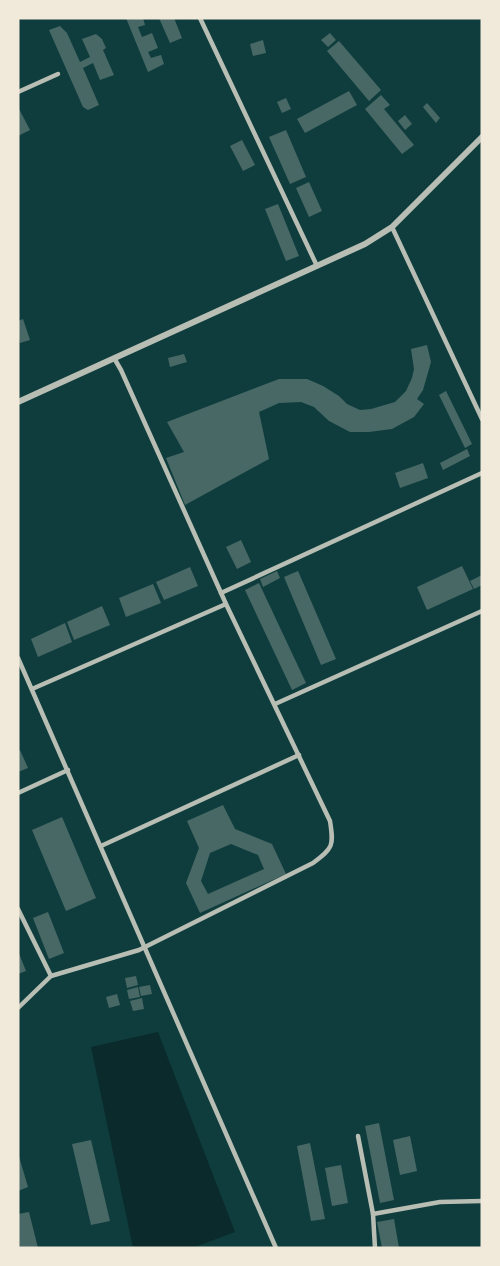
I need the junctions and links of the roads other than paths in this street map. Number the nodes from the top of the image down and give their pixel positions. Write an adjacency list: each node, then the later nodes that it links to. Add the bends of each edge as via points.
1 (200, 18): 6 (street)
2 (58, 74): 3 (street)
3 (18, 92)
4 (482, 137): 5 (street)
5 (392, 227): 6 (street); 9 (street)
6 (317, 266): 7 (street)
7 (114, 358): 8 (street); 11 (street)
8 (18, 402)
9 (482, 419)
10 (482, 473): 11 (street)
11 (221, 593): 12 (street)
12 (226, 604): 15 (street); 16 (street)
13 (482, 611): 16 (street)
14 (18, 658): 15 (street)
15 (32, 689): 18 (street)
16 (275, 704): 17 (street)
17 (299, 755): 20 (street); 22 (street, via 330,821 333,838 329,851 314,863)
18 (68, 770): 19 (street); 20 (street)
19 (18, 793)
20 (101, 846): 22 (street)
21 (18, 909): 23 (street)
22 (144, 946): 23 (street); 28 (street)
23 (51, 976): 24 (street)
24 (18, 1008)
25 (358, 1136): 27 (street)
26 (482, 1201): 27 (street, via 440,1202)
27 (373, 1214): 29 (street)
28 (276, 1248)
29 (375, 1248)

